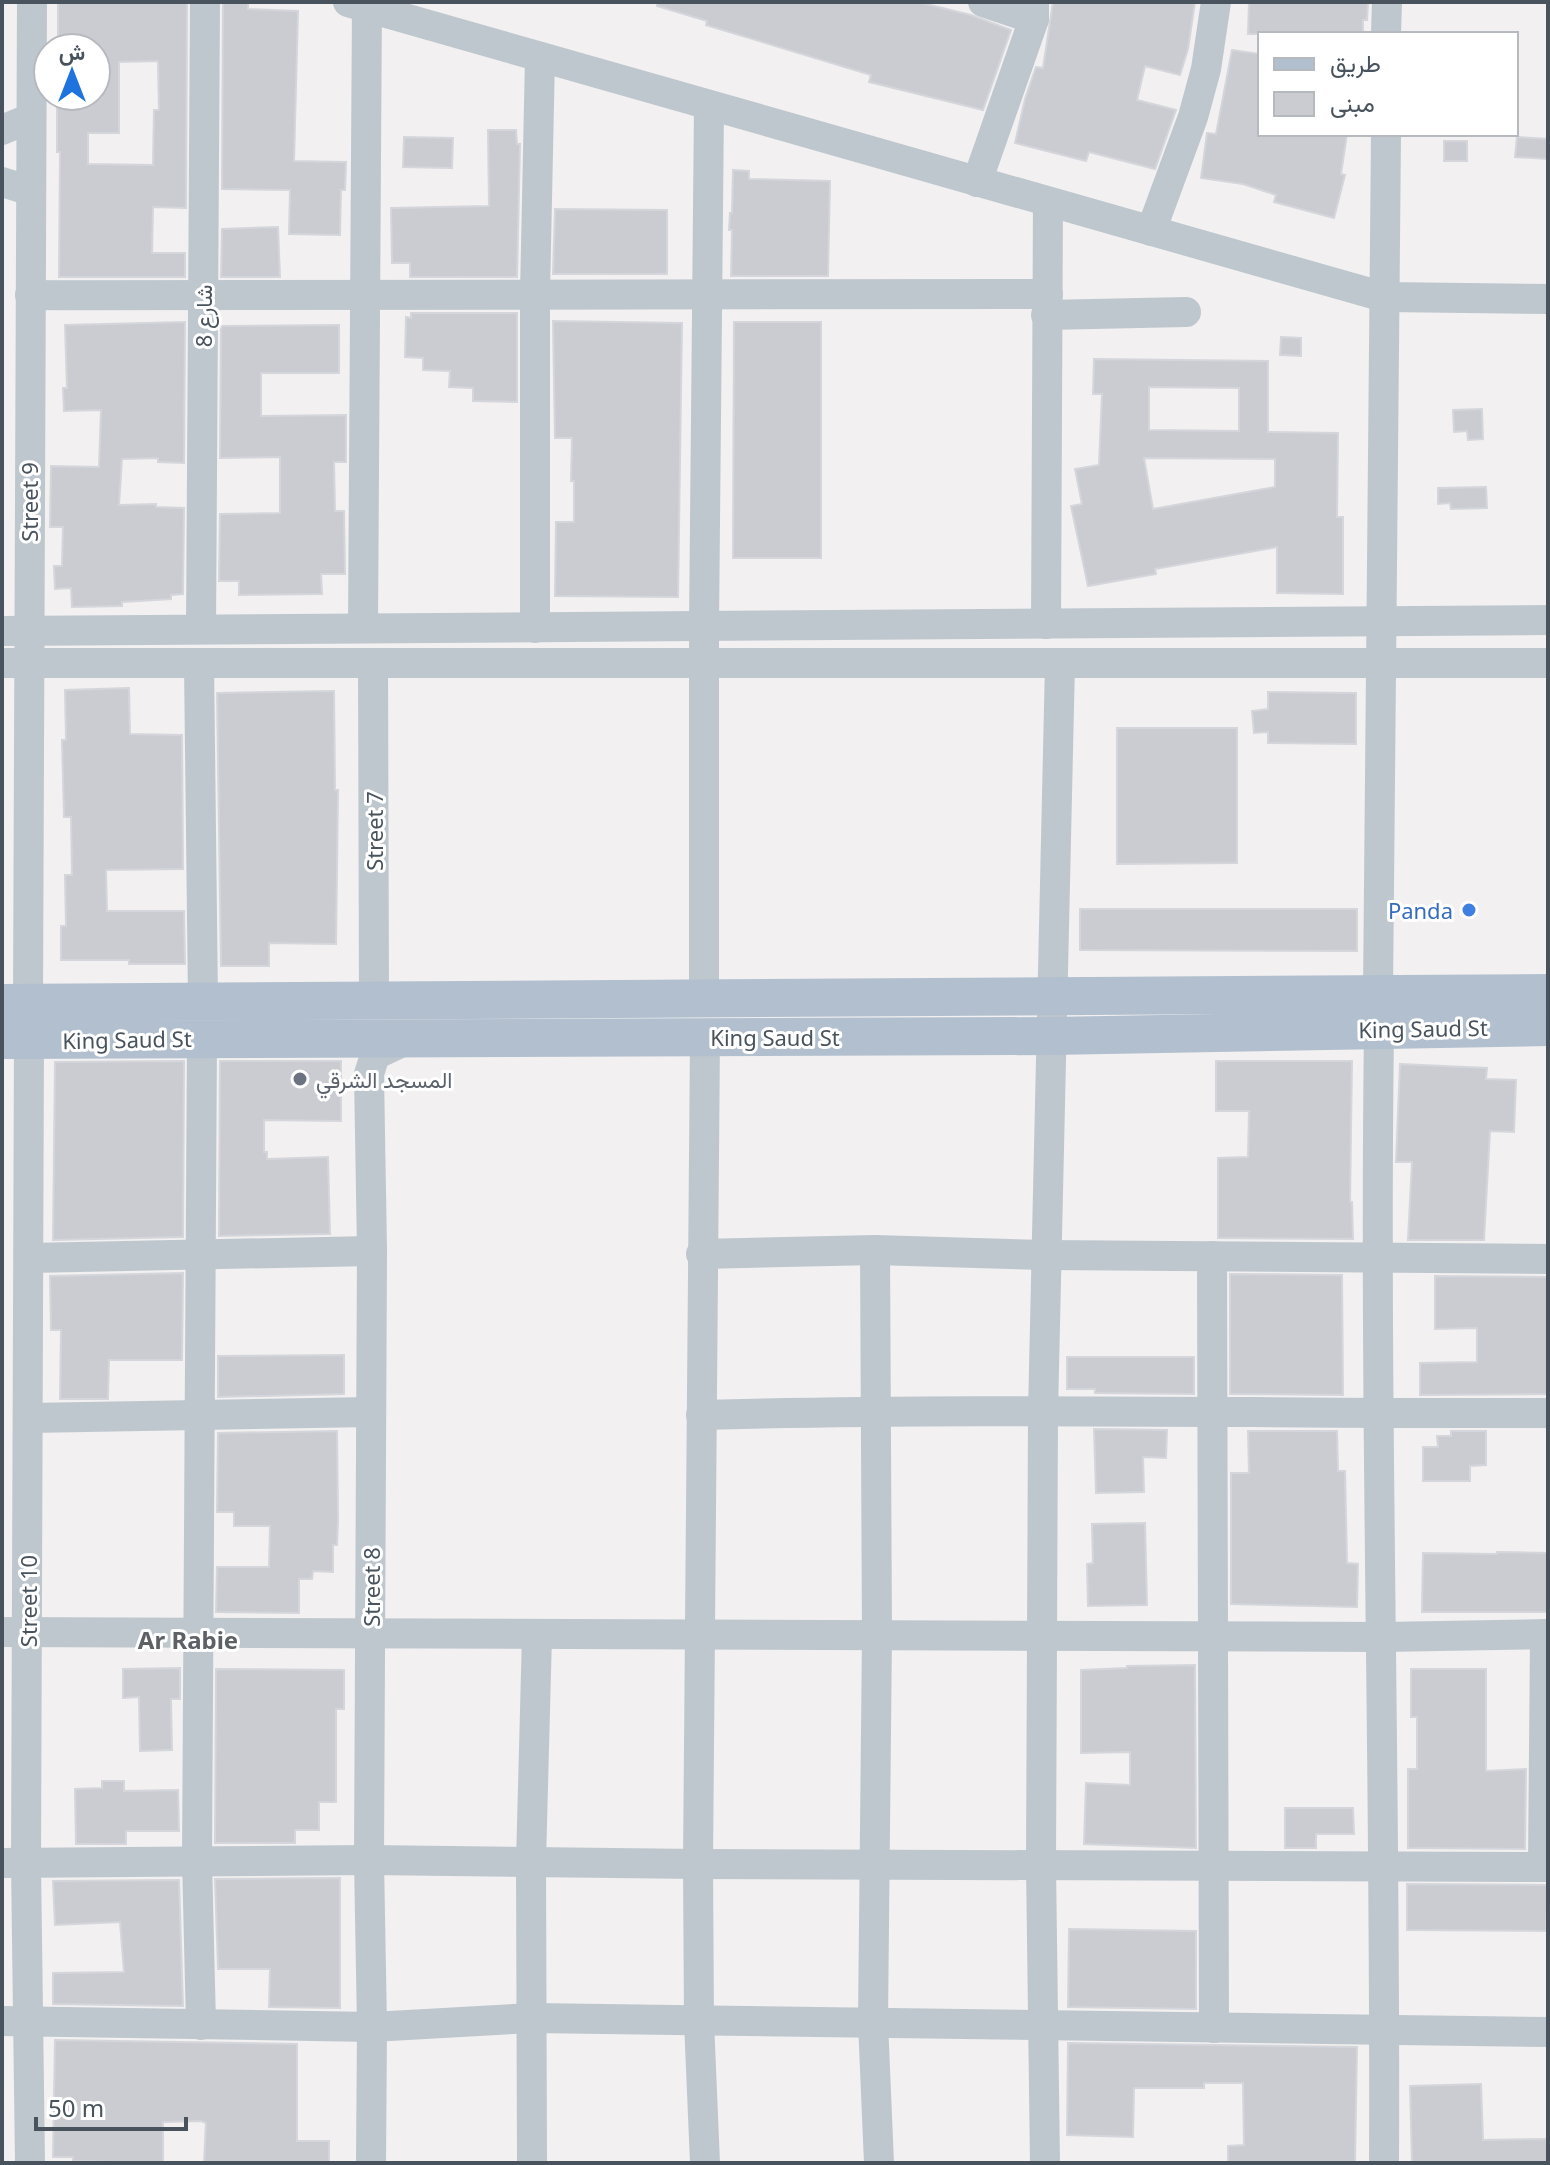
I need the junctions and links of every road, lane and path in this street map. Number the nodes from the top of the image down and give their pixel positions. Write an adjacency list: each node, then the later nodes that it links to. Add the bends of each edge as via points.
1 (32, 2): 11 (street, Street 9)
2 (205, 2): 21 (street, شارع 8)
3 (983, 2): 7 (street)
4 (1216, 2): 18 (street, via 1193,117)
5 (1387, 2): 8 (street)
6 (361, 4): 9 (street); 22 (street)
7 (1034, 10): 15 (street)
8 (1386, 32)
9 (540, 57): 10 (street); 20 (street)
10 (709, 106): 15 (street); 19 (street)
11 (31, 118): 12 (street); 16 (street, Street 9)
12 (2, 130)
13 (1386, 136): 23 (street)
14 (2, 182): 16 (street)
15 (977, 182): 17 (street)
16 (31, 191): 26 (street, Street 9)
17 (1048, 202): 18 (street); 25 (street)
18 (1151, 231): 23 (street)
19 (707, 292): 20 (street); 25 (street); 31 (street)
20 (535, 294): 22 (street); 33 (street)
21 (203, 296): 22 (street); 26 (street); 34 (street, شارع 8)
22 (365, 297): 32 (street)
23 (1384, 297): 24 (street); 29 (street)
24 (1548, 299)
25 (1047, 305): 27 (street); 30 (street)
26 (21, 308): 35 (street, Street 9)
27 (1186, 312)
28 (1548, 620): 29 (street)
29 (1381, 622): 30 (street); 41 (street)
30 (1046, 624): 31 (street)
31 (704, 626): 33 (street); 39 (street)
32 (363, 628): 33 (street); 34 (street)
33 (535, 628)
34 (201, 629): 35 (street)
35 (15, 630): 36 (street, Street 9)
36 (15, 663): 37 (street); 43 (street, Street 9)
37 (199, 663): 38 (street); 51 (street)
38 (373, 663): 39 (street); 48 (street, Street 7)
39 (704, 663): 40 (street); 47 (street)
40 (1060, 663): 41 (street); 46 (street)
41 (1383, 663): 42 (street); 50 (street)
42 (1548, 663)
43 (15, 746): 44 (street, Street 9)
44 (15, 890): 49 (street, Street 9)
45 (1548, 993): 50 (main road, King Saud St)
46 (1052, 994): 47 (main road, King Saud St); 50 (main road, King Saud St); 53 (street)
47 (704, 997): 48 (main road, King Saud St)
48 (374, 999): 51 (main road, King Saud St)
49 (15, 1003): 51 (main road, King Saud St)
50 (1378, 1011): 52 (main road, King Saud St); 53 (main road, King Saud St); 64 (street)
51 (202, 1019): 54 (main road, King Saud St); 56 (main road, King Saud St); 61 (street)
52 (1548, 1027)
53 (1050, 1036): 55 (main road, King Saud St); 62 (street)
54 (414, 1037): 55 (main road, King Saud St); 59 (street, Street 8, via 375,1055 369,1074)
55 (705, 1038): 60 (street)
56 (16, 1040): 57 (street, Street 10)
57 (20, 1250): 61 (street); 74 (street, Street 10)
58 (875, 1250): 60 (street); 62 (street); 66 (street)
59 (372, 1251): 61 (street); 67 (street, Street 8)
60 (701, 1254): 73 (street)
61 (201, 1255): 72 (street)
62 (1045, 1255): 63 (street); 68 (street)
63 (1212, 1256): 64 (street); 69 (street)
64 (1376, 1257): 65 (street); 71 (street)
65 (1548, 1259)
66 (874, 1410): 68 (street); 73 (street); 81 (street)
67 (371, 1412): 72 (street); 79 (street, Street 8)
68 (1043, 1413): 69 (street); 77 (street)
69 (1214, 1413): 71 (street); 83 (street)
70 (1548, 1413): 71 (street)
71 (1378, 1414): 84 (street)
72 (200, 1415): 74 (street); 76 (street)
73 (701, 1415): 82 (street)
74 (29, 1418): 75 (street, Street 10)
75 (15, 1632): 76 (street); 88 (street, Street 10)
76 (198, 1632): 79 (street); 85 (street)
77 (1042, 1634): 81 (street); 83 (street); 91 (street)
78 (1547, 1634): 84 (street); 94 (street)
79 (372, 1635): 80 (street); 86 (street, Street 8)
80 (537, 1635): 82 (street); 87 (street)
81 (877, 1635): 82 (street); 90 (street)
82 (699, 1636): 89 (street)
83 (1214, 1636): 84 (street); 92 (street)
84 (1382, 1637): 93 (street)
85 (197, 1860): 86 (street); 88 (street); 100 (street)
86 (369, 1860): 87 (street); 101 (street, Street 8)
87 (531, 1862): 89 (street); 95 (street)
88 (14, 1863): 96 (street, Street 10)
89 (698, 1864): 90 (street); 97 (street)
90 (875, 1864): 91 (street); 98 (street)
91 (1041, 1865): 92 (street); 99 (street)
92 (1215, 1866): 93 (street); 102 (street)
93 (1383, 1866): 94 (street); 103 (street)
94 (1546, 1867)
95 (532, 2018): 97 (street); 101 (street); 107 (street)
96 (15, 2021): 100 (street); 105 (street, Street 10)
97 (699, 2021): 98 (street); 108 (street)
98 (873, 2022): 99 (street); 109 (street)
99 (1044, 2024): 102 (street); 110 (street)
100 (201, 2025): 101 (street)
101 (372, 2027): 106 (street, Street 8)
102 (1214, 2028): 103 (street)
103 (1385, 2032): 104 (street); 111 (street)
104 (1548, 2032)
105 (30, 2163)
106 (371, 2163)
107 (532, 2163)
108 (705, 2163)
109 (879, 2163)
110 (1045, 2163)
111 (1384, 2163)

